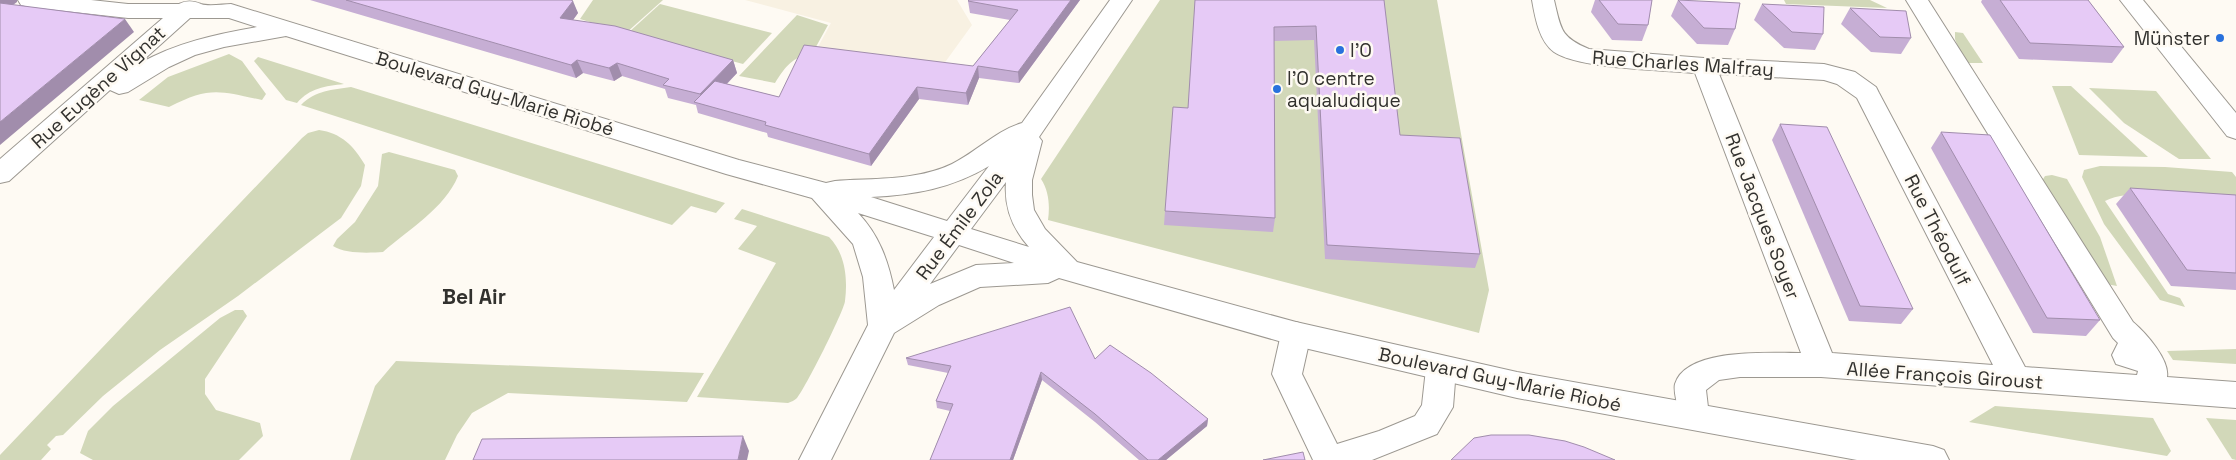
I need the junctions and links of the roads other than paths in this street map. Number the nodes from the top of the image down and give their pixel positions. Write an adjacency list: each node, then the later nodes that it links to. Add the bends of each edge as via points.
1 (29, 0): 6 (street, Boulevard Guy-Marie Riobé, via 128,11)
2 (1122, 0): 11 (street, Rue Émile Zola)
3 (1543, 0): 8 (street, Rue Charles Malfray, via 1551,33 1563,47 1575,53 1597,59)
4 (1917, 0): 21 (street, via 2112,314 2143,353 2128,352 2127,355 2147,360 2153,369)
5 (2131, 0): 12 (street)
6 (187, 4): 7 (street, Boulevard Guy-Marie Riobé, via 231,11); 10 (street, Rue Eugène Vignat)
7 (289, 28): 10 (street, via 231,39 179,54 150,67); 14 (street, Boulevard Guy-Marie Riobé)
8 (1704, 66): 9 (street, Rue Charles Malfray, via 1824,72); 19 (street, Rue Jacques Soyer)
9 (1855, 83): 22 (street, Rue Théodulf, via 1867,93)
10 (60, 122): 13 (street, Rue Eugène Vignat)
11 (1036, 123): 14 (street, via 960,171 933,180); 15 (street, Rue Émile Zola); 16 (street, via 1021,164 1018,195 1022,217 1040,244)
12 (2236, 130)
13 (0, 174)
14 (820, 192): 15 (street, Boulevard Guy-Marie Riobé); 17 (street, via 859,232 865,243 879,290)
15 (952, 233): 16 (street, Boulevard Guy-Marie Riobé); 17 (street, Rue Émile Zola)
16 (1072, 271): 17 (street, via 976,276 930,297); 18 (street, Boulevard Guy-Marie Riobé)
17 (883, 325): 26 (street, Rue Émile Zola)
18 (1296, 334): 20 (street, Boulevard Guy-Marie Riobé); 27 (street, via 1287,374)
19 (1821, 365): 22 (street, Allée François Giroust); 24 (street, Allée François Giroust, via 1740,364 1714,369 1690,385)
20 (1442, 369): 24 (street, Boulevard Guy-Marie Riobé, via 1588,399); 27 (street, via 1437,407 1426,425)
21 (2152, 377)
22 (2016, 380): 23 (street, Allée François Giroust)
23 (2236, 395)
24 (1693, 416): 25 (street, Boulevard Guy-Marie Riobé)
25 (1837, 451): 28 (street, Boulevard Guy-Marie Riobé)
26 (815, 460)
27 (1329, 460)
28 (1933, 460)

